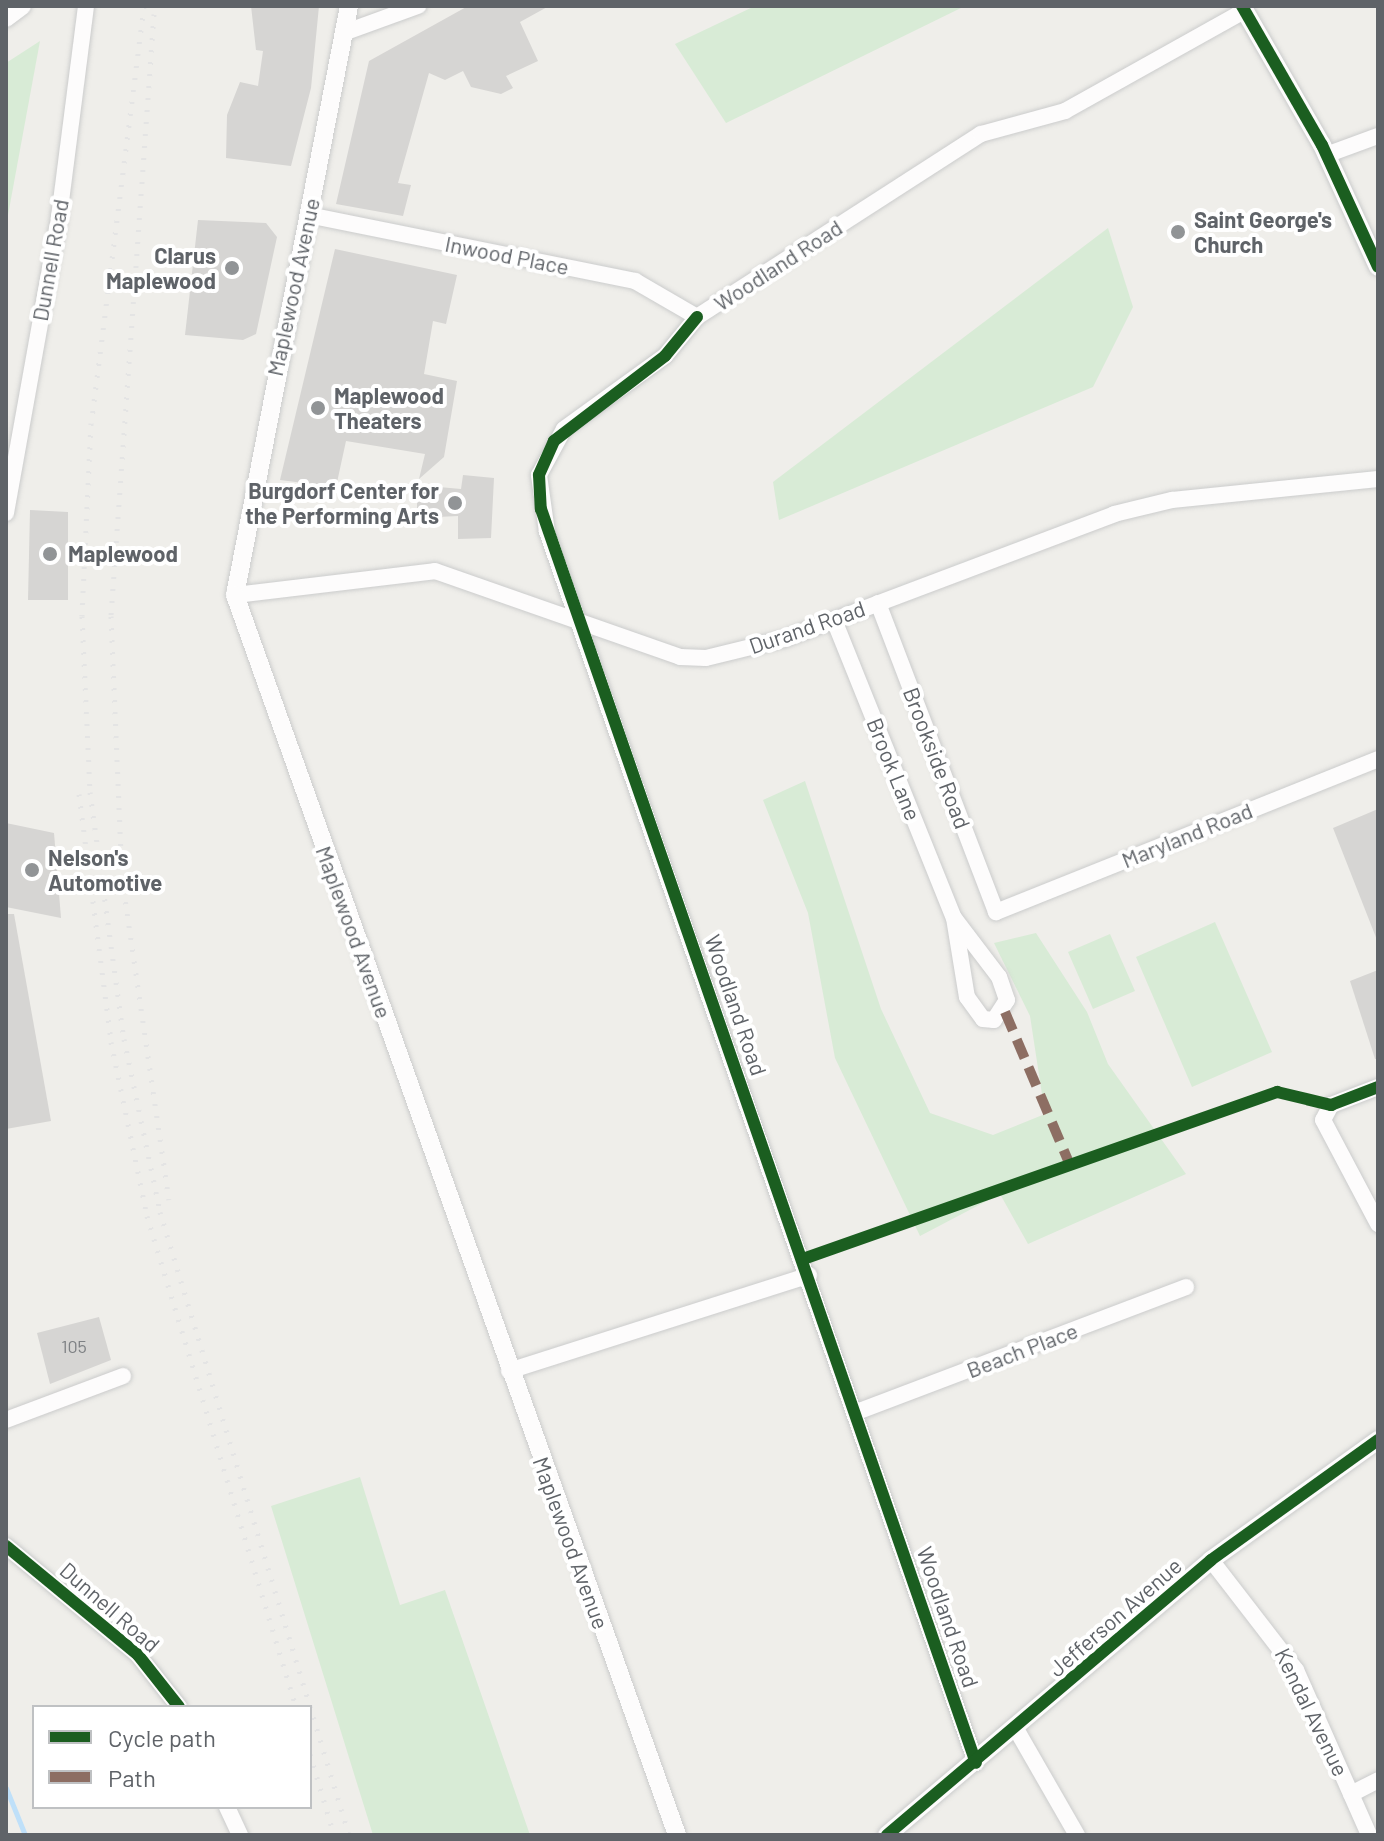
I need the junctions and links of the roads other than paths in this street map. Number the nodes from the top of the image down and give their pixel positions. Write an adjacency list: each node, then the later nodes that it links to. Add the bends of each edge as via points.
1 (22, 6): 6 (street)
2 (86, 6): 14 (street, Dunnell Road, via 59,217)
3 (349, 6): 7 (street, Maplewood Avenue)
4 (418, 6): 7 (street)
5 (1243, 8): 9 (street); 12 (street, Woodland Road, via 1065,111 981,134)
6 (6, 18)
7 (346, 32): 10 (street, Maplewood Avenue)
8 (1378, 136): 9 (street)
9 (1326, 155): 11 (street)
10 (308, 215): 12 (street, Inwood Place, via 635,281); 15 (street, Maplewood Avenue)
11 (1378, 267)
12 (697, 317): 17 (street, Woodland Road, via 665,356 577,416 546,458 541,509)
13 (1378, 479): 16 (street, Durand Road, via 1172,500 1114,514)
14 (6, 513)
15 (235, 595): 17 (street, Durand Road, via 435,571); 26 (street, Maplewood Avenue)
16 (878, 603): 18 (street, Durand Road); 20 (street, Brookside Road)
17 (578, 620): 18 (street, Durand Road, via 680,657 706,658); 24 (street, Woodland Road)
18 (834, 620): 21 (street, Brook Lane)
19 (1378, 759): 20 (street, Maryland Road)
20 (996, 912)
21 (954, 918): 21 (street, Brook Lane, via 967,997 983,1019 994,1020 1007,1000 999,977)
22 (1378, 1087): 23 (street, via 1331,1105 1323,1120)
23 (1378, 1224)
24 (809, 1275): 26 (street); 28 (street, Woodland Road)
25 (1186, 1287): 28 (street, Beach Place)
26 (509, 1371): 40 (street, Maplewood Avenue)
27 (123, 1376): 29 (street)
28 (857, 1412): 35 (street, Woodland Road)
29 (6, 1420)
30 (1378, 1440): 32 (street, Jefferson Avenue)
31 (6, 1546): 33 (street, Dunnell Road, via 138,1655)
32 (1211, 1560): 34 (street, Jefferson Avenue); 37 (street, Kendal Avenue, via 1296,1670)
33 (177, 1705)
34 (1016, 1729): 35 (street, Jefferson Avenue); 42 (street)
35 (976, 1763): 41 (street, Jefferson Avenue)
36 (1378, 1780): 37 (street)
37 (1351, 1794): 43 (street, Kendal Avenue)
38 (228, 1809): 39 (street)
39 (240, 1835)
40 (677, 1835)
41 (887, 1835)
42 (1077, 1835)
43 (1369, 1835)

